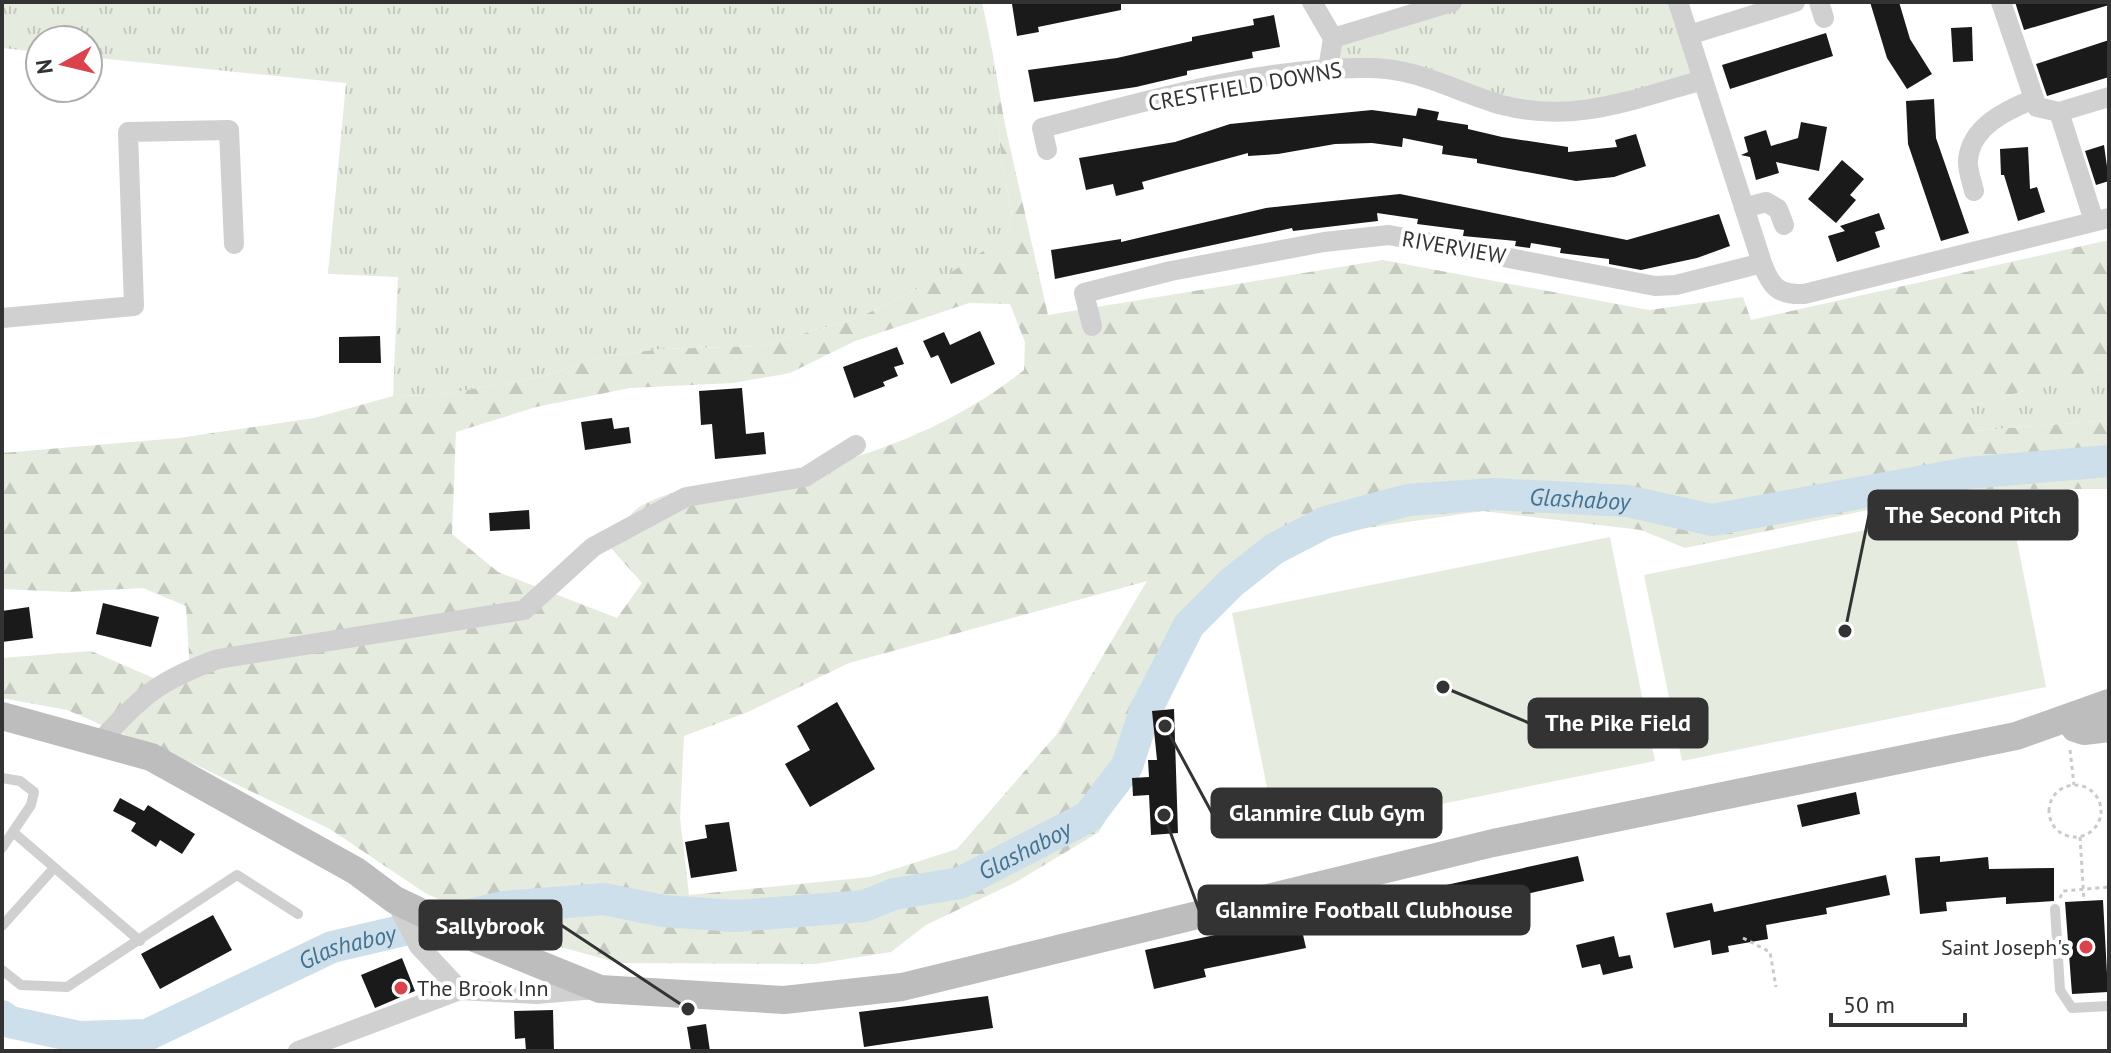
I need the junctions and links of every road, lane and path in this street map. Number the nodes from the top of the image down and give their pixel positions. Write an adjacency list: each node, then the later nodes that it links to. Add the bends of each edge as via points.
1 (1312, 2): 7 (street)
2 (1452, 2): 7 (street)
3 (1678, 2): 6 (street)
4 (1795, 2): 6 (street)
5 (2001, 2): 11 (street)
6 (1689, 35): 9 (street)
7 (1333, 38): 8 (street)
8 (1328, 69): 9 (street, CRESTFIELD DOWNS, via 1409,71 1502,105 1552,113 1586,112); 13 (street, CRESTFIELD DOWNS, via 1211,88 1042,128)
9 (1703, 80): 15 (street)
10 (2109, 97): 12 (street)
11 (2034, 99): 12 (street, via 2037,107); 14 (street, via 2004,112 1977,136 1967,161)
12 (2059, 112): 16 (street)
13 (1047, 150)
14 (1974, 191)
15 (1744, 208): 17 (street, via 1766,202 1778,209); 19 (street)
16 (2102, 219): 19 (street, via 1804,294 1785,295 1770,286)
17 (1784, 225)
18 (234, 244): 20 (street, via 229,130 128,132 134,306)
19 (1762, 263): 21 (street, RIVERVIEW, via 1655,286 1389,235 1171,271 1084,293)
20 (2, 318)
21 (1092, 326)
22 (856, 445): 27 (street, via 805,477 686,497 593,547 524,610 218,659 174,675 137,700)
23 (2109, 703): 25 (main road)
24 (2, 716): 27 (main road)
25 (2071, 719): 26 (main road, via 2084,731); 46 (main road, via 2016,736 1493,843 902,987 784,1000)
26 (2109, 728)
27 (99, 743): 37 (main road, via 151,757 356,871)
28 (2074, 760): 30 (path)
29 (2, 778): 31 (lane, via 20,781 34,792)
30 (2074, 785): 32 (path, via 2091,791 2100,806 2098,823); 32 (path, via 2058,792 2049,815 2057,830)
31 (13, 832): 33 (lane); 34 (lane)
32 (2080, 837): 36 (path)
33 (2, 848)
34 (54, 868): 41 (lane); 43 (lane)
35 (2109, 887): 36 (path)
36 (2084, 889): 38 (path); 39 (path, via 2063,891)
37 (395, 900): 46 (main road); 47 (street, via 419,946)
38 (2084, 901)
39 (2055, 909): 48 (lane, via 2060,990 2072,1008)
40 (298, 914): 43 (lane, via 237,875)
41 (2, 926)
42 (1743, 938): 45 (path, via 1770,952)
43 (140, 941): 44 (lane, via 67,987 21,985)
44 (2, 970)
45 (1776, 987)
46 (600, 989): 47 (street, via 536,994)
47 (460, 990): 49 (street)
48 (2109, 1006)
49 (298, 1051)

